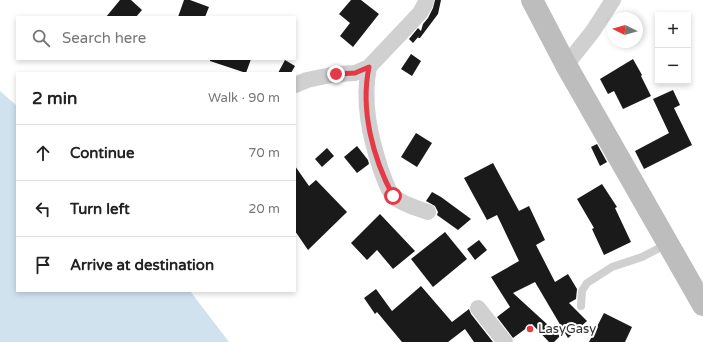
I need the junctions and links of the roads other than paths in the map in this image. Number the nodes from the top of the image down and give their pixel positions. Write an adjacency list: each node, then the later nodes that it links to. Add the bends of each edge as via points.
1 (426, 0): 5 (street, via 420,14)
2 (532, 0): 4 (street)
3 (613, 0): 4 (street, via 593,32)
4 (566, 65): 8 (street)
5 (369, 67): 6 (street, via 355,73 336,74); 7 (street, via 366,80 368,122 384,180 393,196)
6 (296, 85)
7 (428, 212)
8 (668, 243): 9 (street); 10 (lane, via 642,257 612,267 587,283 582,291)
9 (703, 305)
10 (581, 306)
11 (478, 308): 12 (street)
12 (504, 342)

